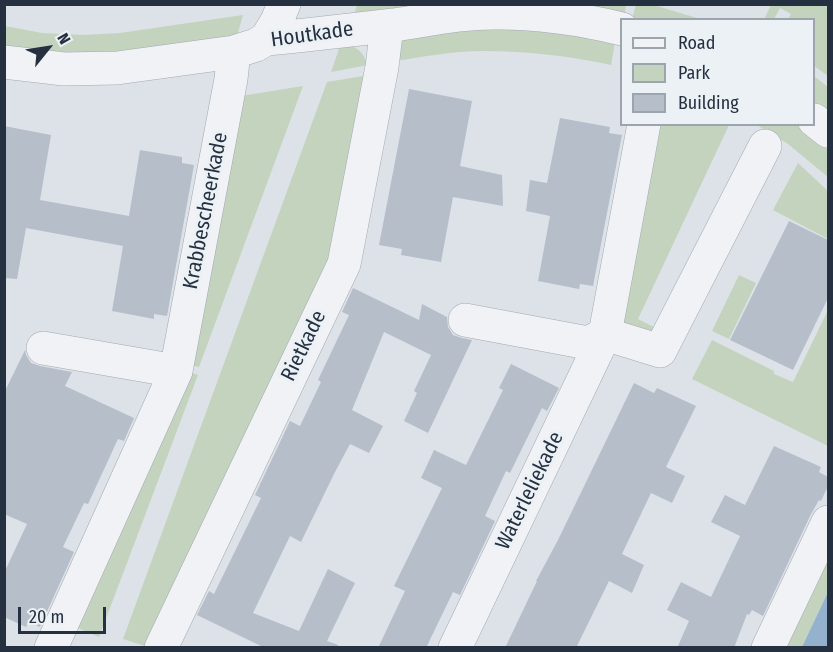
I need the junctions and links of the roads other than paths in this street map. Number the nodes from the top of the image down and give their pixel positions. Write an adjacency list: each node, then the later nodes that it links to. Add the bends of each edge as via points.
1 (284, 4): 4 (street)
2 (387, 26): 3 (street, Houtkade, via 497,13 538,15); 4 (street, Houtkade); 17 (street, Rietkade, via 344,264)
3 (620, 29)
4 (266, 39): 5 (street, Houtkade)
5 (234, 52): 6 (street, Houtkade, via 117,68 64,69); 14 (street, Krabbescheerkade)
6 (4, 62)
7 (815, 121): 9 (street)
8 (644, 126): 12 (street, Waterleliekade)
9 (828, 131)
10 (765, 146): 12 (street, via 660,351)
11 (465, 320): 12 (street, via 588,343)
12 (605, 334): 18 (street, Waterleliekade)
13 (43, 348): 14 (street)
14 (177, 371): 16 (street, Krabbescheerkade)
15 (828, 522): 19 (street)
16 (51, 648)
17 (161, 648)
18 (455, 648)
19 (768, 648)

